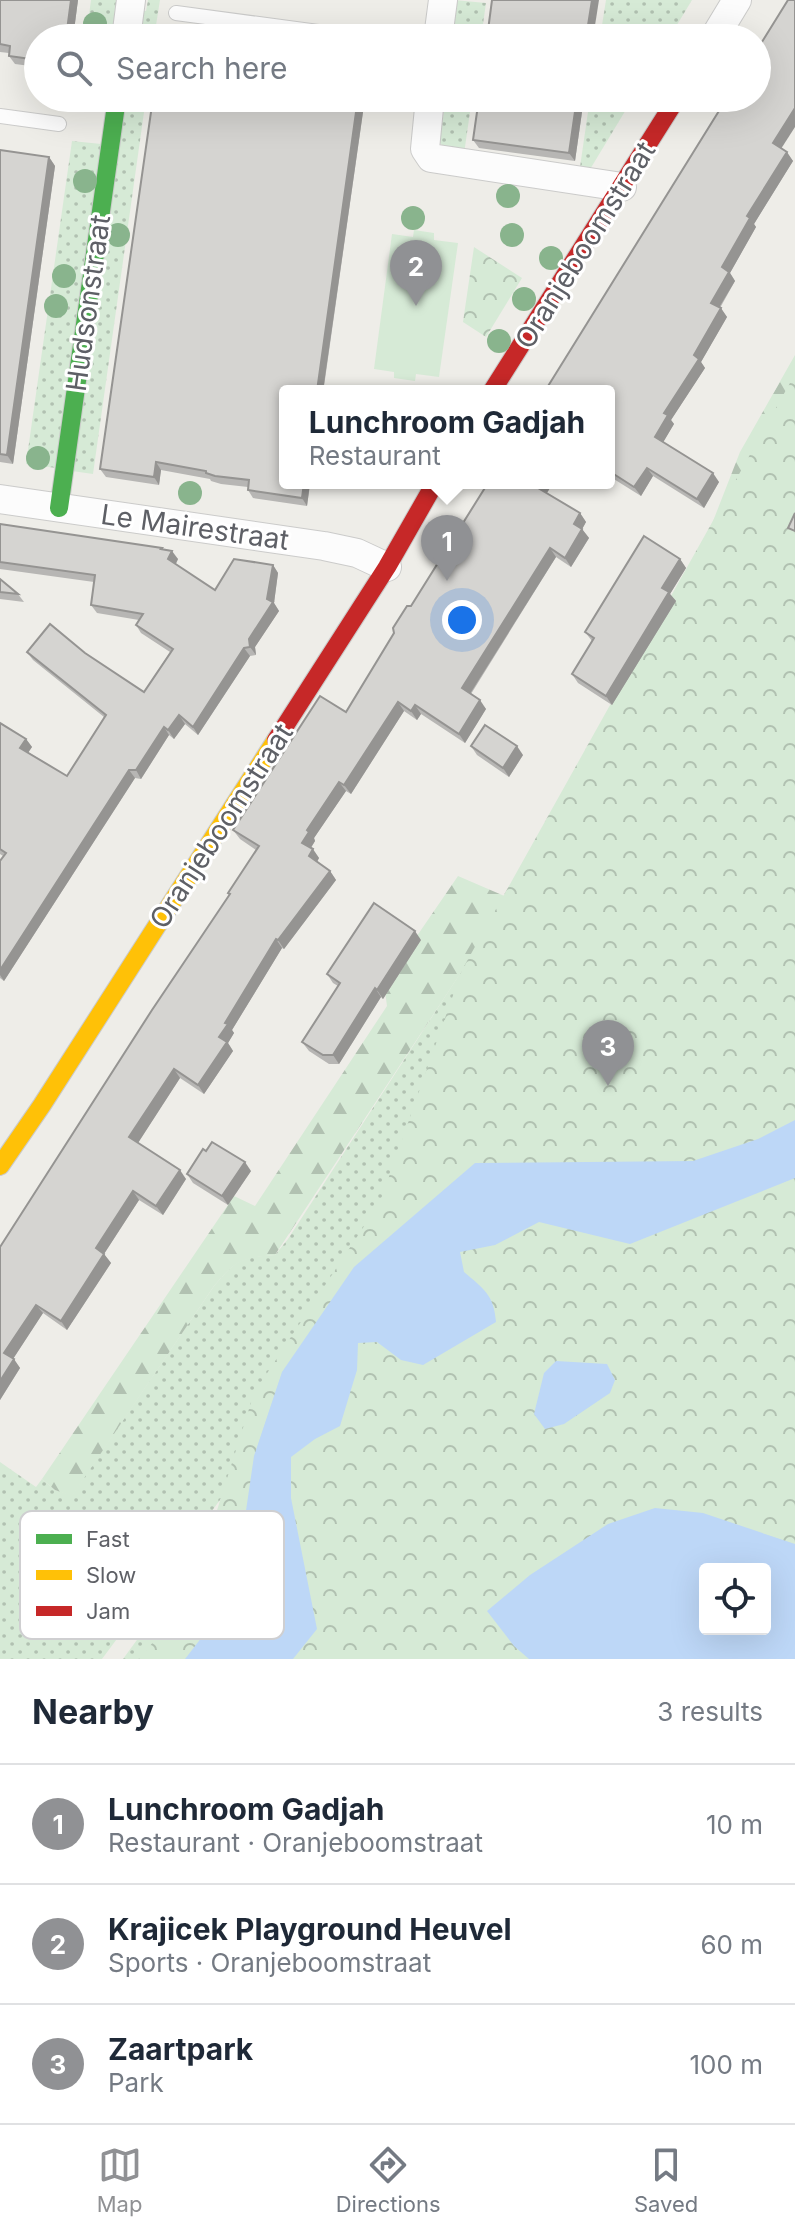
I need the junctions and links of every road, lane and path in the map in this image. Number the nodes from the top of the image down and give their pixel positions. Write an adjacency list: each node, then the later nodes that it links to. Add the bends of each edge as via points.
1 (131, 0): 5 (street)
2 (443, 0): 7 (street)
3 (737, 0): 8 (street)
4 (176, 13): 6 (lane)
5 (128, 24)
6 (258, 24)
7 (440, 24)
8 (722, 24)
9 (115, 112): 18 (street, Hudsonstraat)
10 (429, 112): 14 (street, via 425,149 431,158)
11 (668, 112): 14 (street, Oranjeboomstraat)
12 (0, 116): 13 (lane)
13 (59, 124)
14 (622, 187): 15 (street, Oranjeboomstraat)
15 (496, 385)
16 (432, 489): 19 (street, Oranjeboomstraat)
17 (0, 499): 18 (street, Le Mairestraat)
18 (59, 508): 19 (street, Le Mairestraat, via 324,546)
19 (387, 567): 20 (street, Oranjeboomstraat)
20 (0, 1166)

